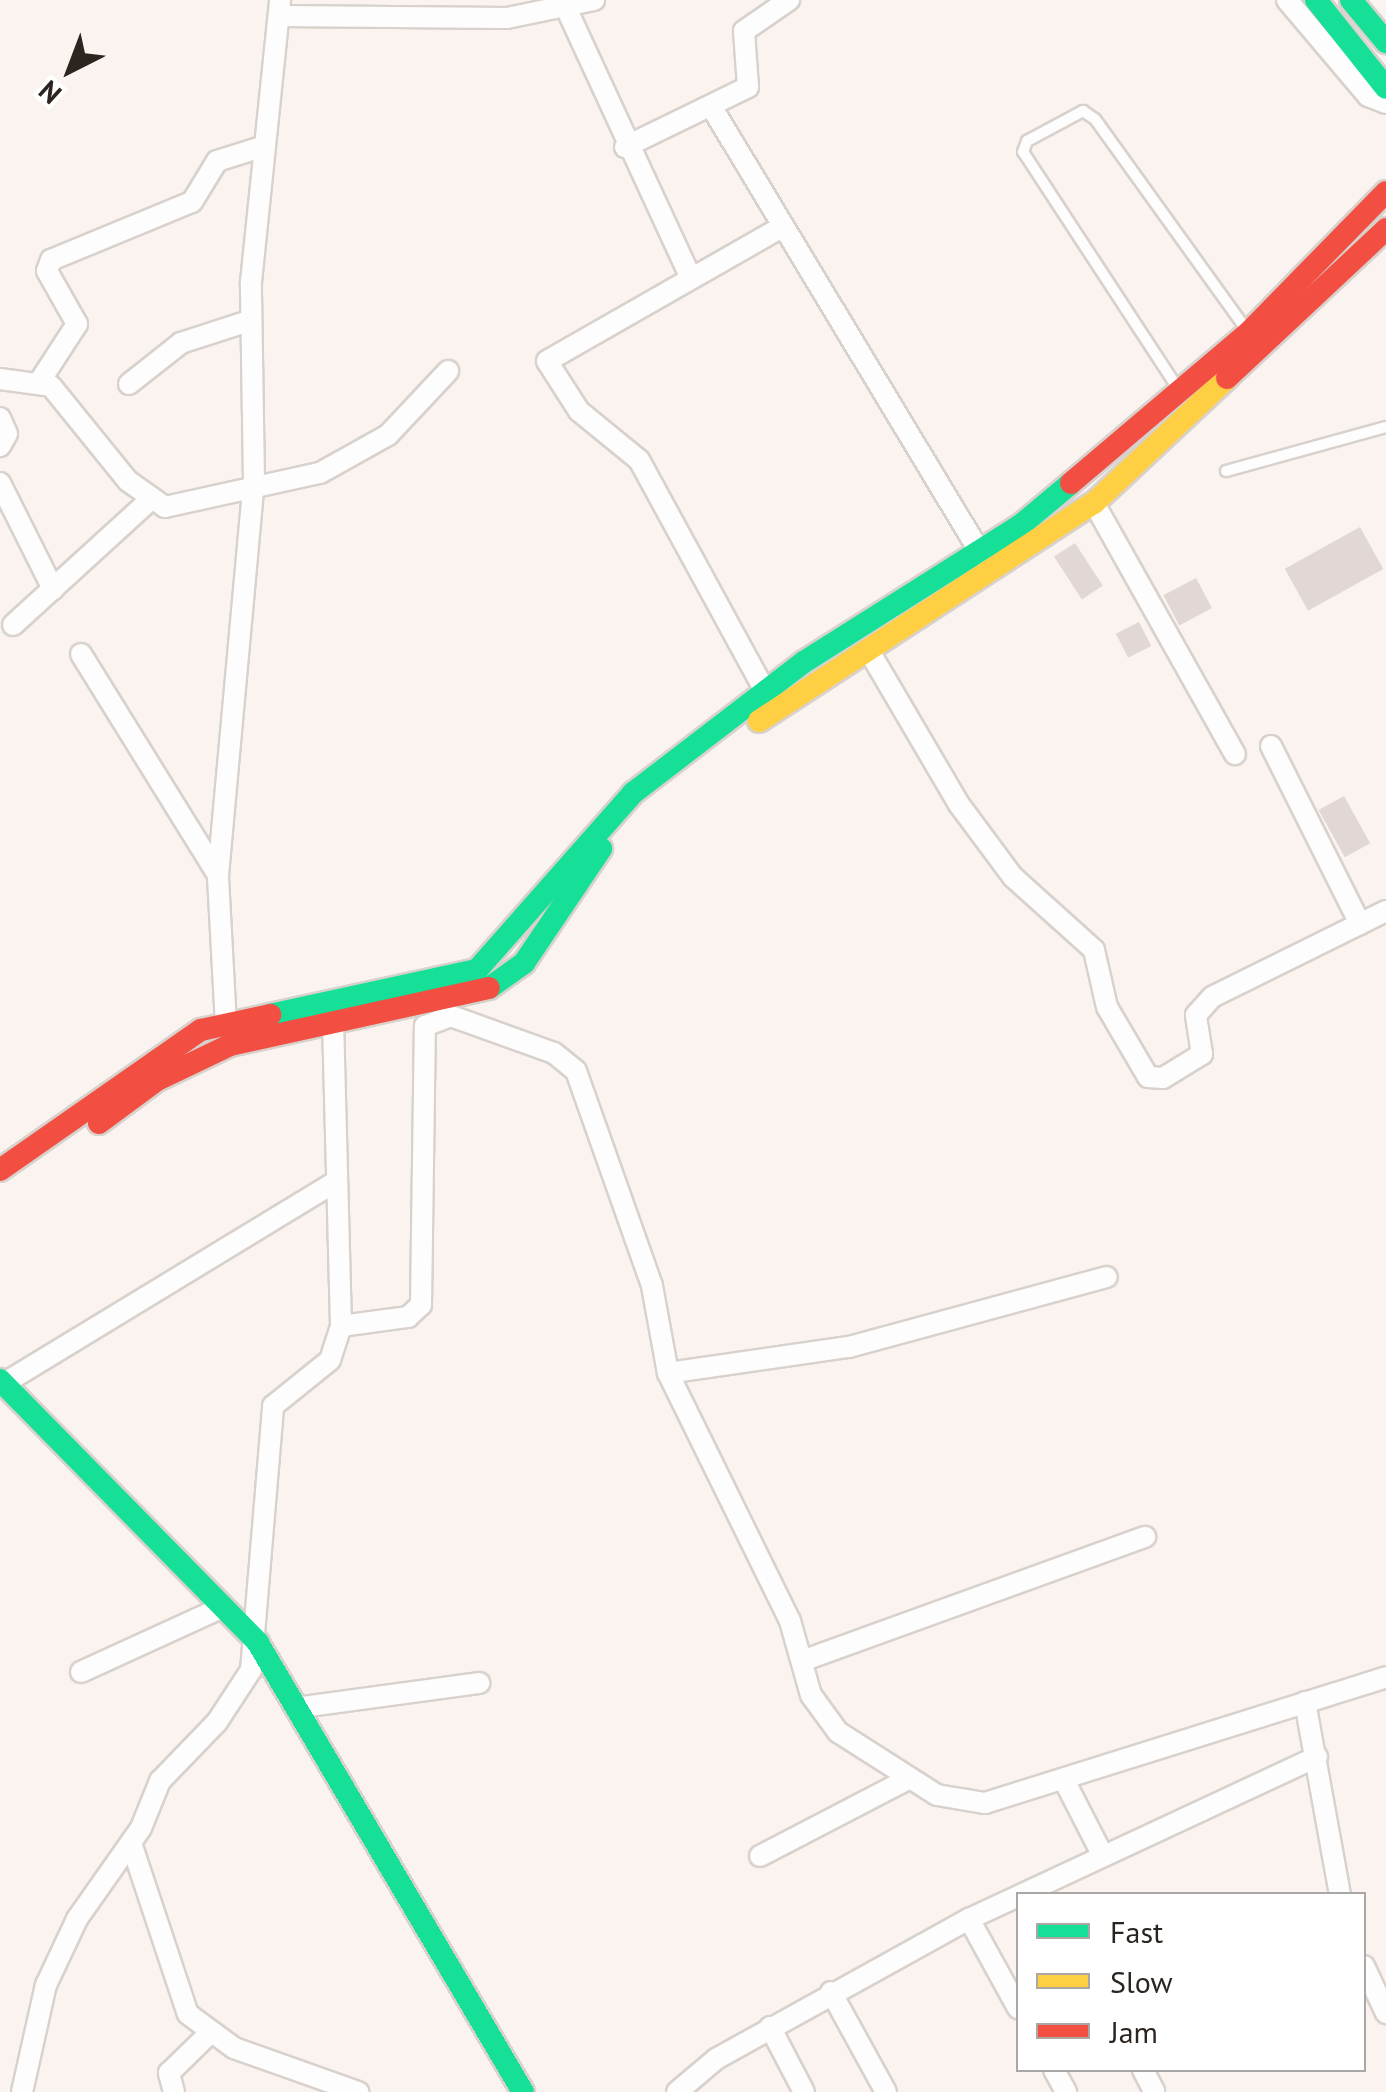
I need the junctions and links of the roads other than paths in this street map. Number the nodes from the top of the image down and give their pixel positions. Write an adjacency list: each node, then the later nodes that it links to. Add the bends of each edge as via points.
1 (594, 0): 6 (street)
2 (789, 0): 11 (street, via 744,31 753,81)
3 (1286, 0): 10 (street, via 1368,96)
4 (1316, 0): 9 (main road)
5 (1352, 0): 8 (main road)
6 (556, 7): 7 (street); 13 (street)
7 (279, 8): 12 (street)
8 (1386, 42)
9 (1386, 88)
10 (1386, 103)
11 (714, 111): 13 (street); 15 (street)
12 (265, 146): 18 (street); 22 (street, via 217,161 192,202 51,260 47,271 77,324)
13 (625, 147): 17 (street)
14 (1386, 192): 19 (main road)
15 (782, 227): 17 (street); 33 (street)
16 (1386, 229): 32 (main road)
17 (690, 276): 38 (street, via 552,354 547,368 578,411 639,460)
18 (248, 321): 23 (street, via 181,343); 30 (street)
19 (1248, 332): 24 (main road); 24 (lane, via 1095,119 1083,111 1027,141 1040,180)
20 (448, 371): 30 (street, via 374,446 303,479)
21 (0, 378): 22 (street)
22 (40, 380): 31 (street)
23 (129, 384)
24 (1180, 392): 33 (main road)
25 (0, 418): 27 (street)
26 (1386, 428): 28 (lane)
27 (0, 446)
28 (1226, 471)
29 (0, 483): 34 (street)
30 (254, 483): 31 (street, via 177,507); 41 (street)
31 (150, 500): 34 (street)
32 (1094, 503): 36 (main road); 40 (street)
33 (981, 554): 38 (main road)
34 (52, 589): 35 (street)
35 (14, 625)
36 (869, 650): 43 (street, via 958,803 1022,886 1094,950 1108,1007 1148,1077 1163,1078 1202,1054 1202,1004); 45 (main road, via 614,833 504,981 438,1008)
37 (81, 654): 41 (street)
38 (766, 691): 44 (main road, via 634,792 477,970)
39 (1272, 746): 43 (street)
40 (1235, 754)
41 (218, 876): 44 (street)
42 (1386, 910): 43 (street)
43 (1360, 924)
44 (226, 1025): 46 (main road, via 125,1075)
45 (333, 1028): 47 (street); 48 (main road, via 193,1059)
46 (0, 1170)
47 (332, 1184): 50 (street); 52 (street)
48 (0, 1196)
49 (1107, 1277): 51 (street, via 849,1347)
50 (340, 1326): 51 (street, via 408,1317 420,1305 426,1026 450,1016 554,1053 576,1071 652,1286); 55 (street, via 330,1360 273,1406)
51 (668, 1373): 56 (street)
52 (2, 1382): 54 (main road)
53 (1145, 1537): 56 (street)
54 (224, 1607): 55 (main road); 57 (street)
55 (258, 1643): 61 (main road); 65 (street, via 239,1695 160,1781)
56 (802, 1661): 63 (street, via 824,1718)
57 (81, 1672)
58 (1386, 1678): 60 (street)
59 (479, 1683): 61 (street)
60 (1305, 1702): 62 (street); 64 (street)
61 (302, 1707): 81 (main road)
62 (1316, 1757): 66 (street); 69 (street)
63 (908, 1779): 64 (street, via 984,1804); 67 (street)
64 (1066, 1782): 66 (street)
65 (131, 1843): 77 (street, via 176,1993); 78 (street, via 77,1919 46,1985)
66 (1101, 1852): 68 (street)
67 (760, 1856)
68 (1050, 1887)
69 (1340, 1892)
70 (1016, 1901): 71 (street)
71 (968, 1920): 73 (street); 74 (street)
72 (1366, 1970): 75 (street)
73 (832, 1992): 76 (street); 84 (street)
74 (1016, 2004)
75 (1386, 2013)
76 (770, 2028): 82 (street); 83 (street)
77 (209, 2034): 79 (street, via 169,2073); 80 (street)
78 (22, 2092)
79 (174, 2092)
80 (358, 2092)
81 (523, 2092)
82 (677, 2092)
83 (804, 2092)
84 (886, 2092)

